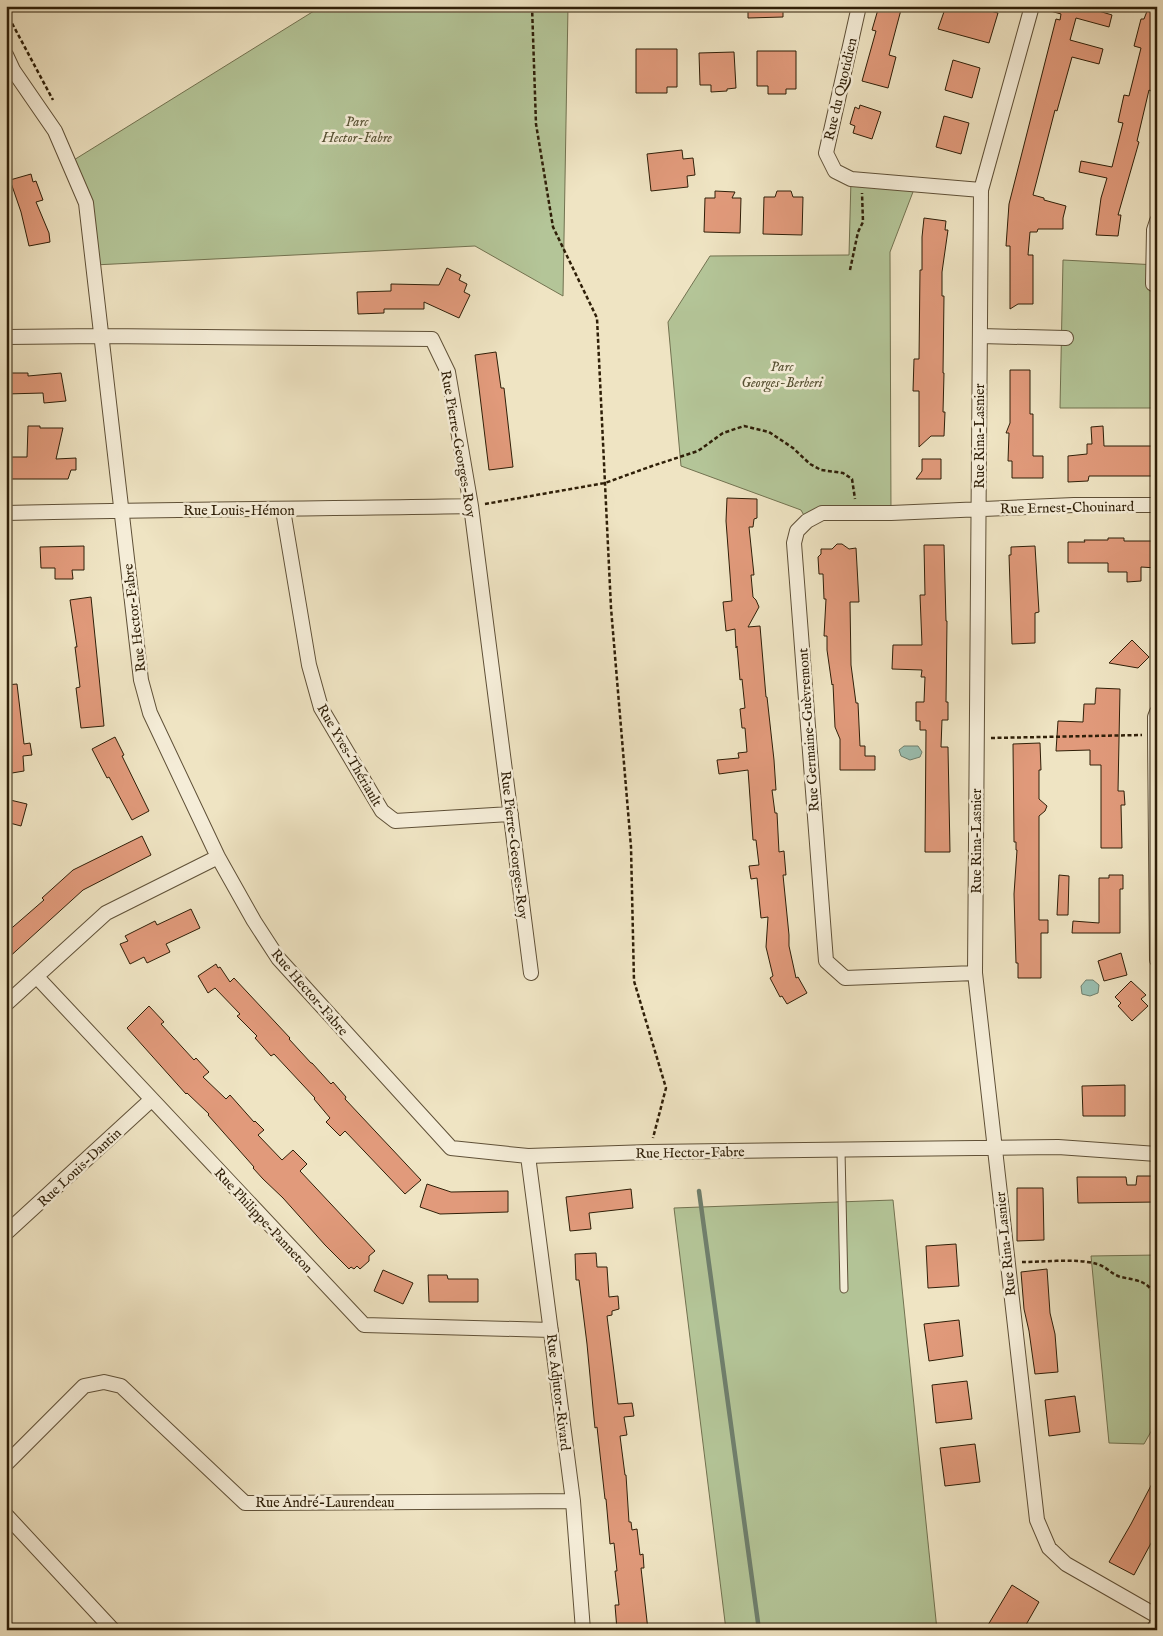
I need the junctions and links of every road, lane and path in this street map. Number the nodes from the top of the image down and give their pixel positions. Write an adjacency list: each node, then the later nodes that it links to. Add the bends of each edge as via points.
1 (532, 6): 15 (path, via 536,124 553,227 597,318)
2 (859, 6): 6 (street, Rue du Quotidien, via 826,153 835,171)
3 (1032, 6): 7 (street, Rue Rina-Lasnier)
4 (6, 56): 5 (street, Rue Hector-Fabre)
5 (10, 72): 11 (street, Rue Hector-Fabre, via 55,131 86,203)
6 (860, 180): 7 (street, Rue du Quotidien); 9 (path, via 862,222)
7 (981, 190): 12 (street, Rue Rina-Lasnier)
8 (1157, 221): 10 (street)
9 (850, 270)
10 (1153, 284)
11 (102, 336): 13 (street, Rue Pierre-Georges-Roy); 17 (street, Rue Pierre-Georges-Roy, via 432,339 448,372); 19 (street, Rue Hector-Fabre)
12 (980, 336): 14 (street); 18 (street, Rue Rina-Lasnier)
13 (6, 337)
14 (1066, 338)
15 (605, 484): 17 (path); 21 (path, via 698,451 723,433 744,426 769,432 810,464 821,470 843,473 852,479); 36 (path, via 611,608 631,847 634,981 666,1088)
16 (1157, 505): 18 (street, Rue Ernest-Chouinard)
17 (471, 506): 20 (street, Rue Louis-Hémon); 26 (street, Rue Pierre-Georges-Roy)
18 (978, 509): 21 (street, Rue Germaine-Guèvremont); 25 (street, Rue Rina-Lasnier)
19 (121, 510): 20 (street, Rue Louis-Hémon); 22 (street, Rue Louis-Hémon); 27 (street, Rue Hector-Fabre, via 143,688 150,713)
20 (282, 510): 26 (street, Rue Yves-Thériault, via 309,665 321,708 382,811 395,821)
21 (857, 512): 30 (street, Rue Germaine-Guèvremont, via 822,513 797,531 794,543 826,961 845,978)
22 (6, 513)
23 (1157, 712): 24 (street)
24 (1155, 734): 25 (path); 28 (street)
25 (976, 738): 30 (street, Rue Rina-Lasnier)
26 (511, 814): 29 (street, Rue Pierre-Georges-Roy)
27 (218, 857): 31 (street, via 106,913); 38 (street, Rue Hector-Fabre, via 278,958 451,1148)
28 (1157, 960)
29 (531, 973)
30 (975, 974): 34 (street, Rue Rina-Lasnier)
31 (37, 977): 32 (street); 33 (street, Rue Philippe-Panneton)
32 (6, 1004)
33 (151, 1100): 39 (street, Rue Louis-Dantin); 43 (street, Rue Philippe-Panneton, via 364,1325)
34 (995, 1148): 35 (street, Rue Hector-Fabre); 37 (street, Rue Hector-Fabre, via 1058,1147); 40 (street, Rue Rina-Lasnier)
35 (841, 1151): 36 (street, Rue Hector-Fabre); 41 (lane)
36 (649, 1152): 38 (street, Rue Hector-Fabre)
37 (1157, 1154)
38 (528, 1156): 43 (street, Rue Adjutor-Rivard)
39 (6, 1233)
40 (1007, 1262): 42 (path, via 1096,1264 1119,1277 1146,1284); 47 (street, Rue Rina-Lasnier, via 1037,1520 1049,1548 1066,1564)
41 (844, 1289)
42 (1157, 1297)
43 (551, 1330): 45 (street, Rue Adjutor-Rivard)
44 (6, 1464): 45 (street, Rue André-Laurendeau, via 84,1386 104,1382 122,1386 245,1502)
45 (573, 1500): 50 (street, Rue Adjutor-Rivard)
46 (6, 1515): 49 (street)
47 (1157, 1616)
48 (1157, 1624): 51 (street)
49 (113, 1630)
50 (583, 1630)
51 (1153, 1630)

